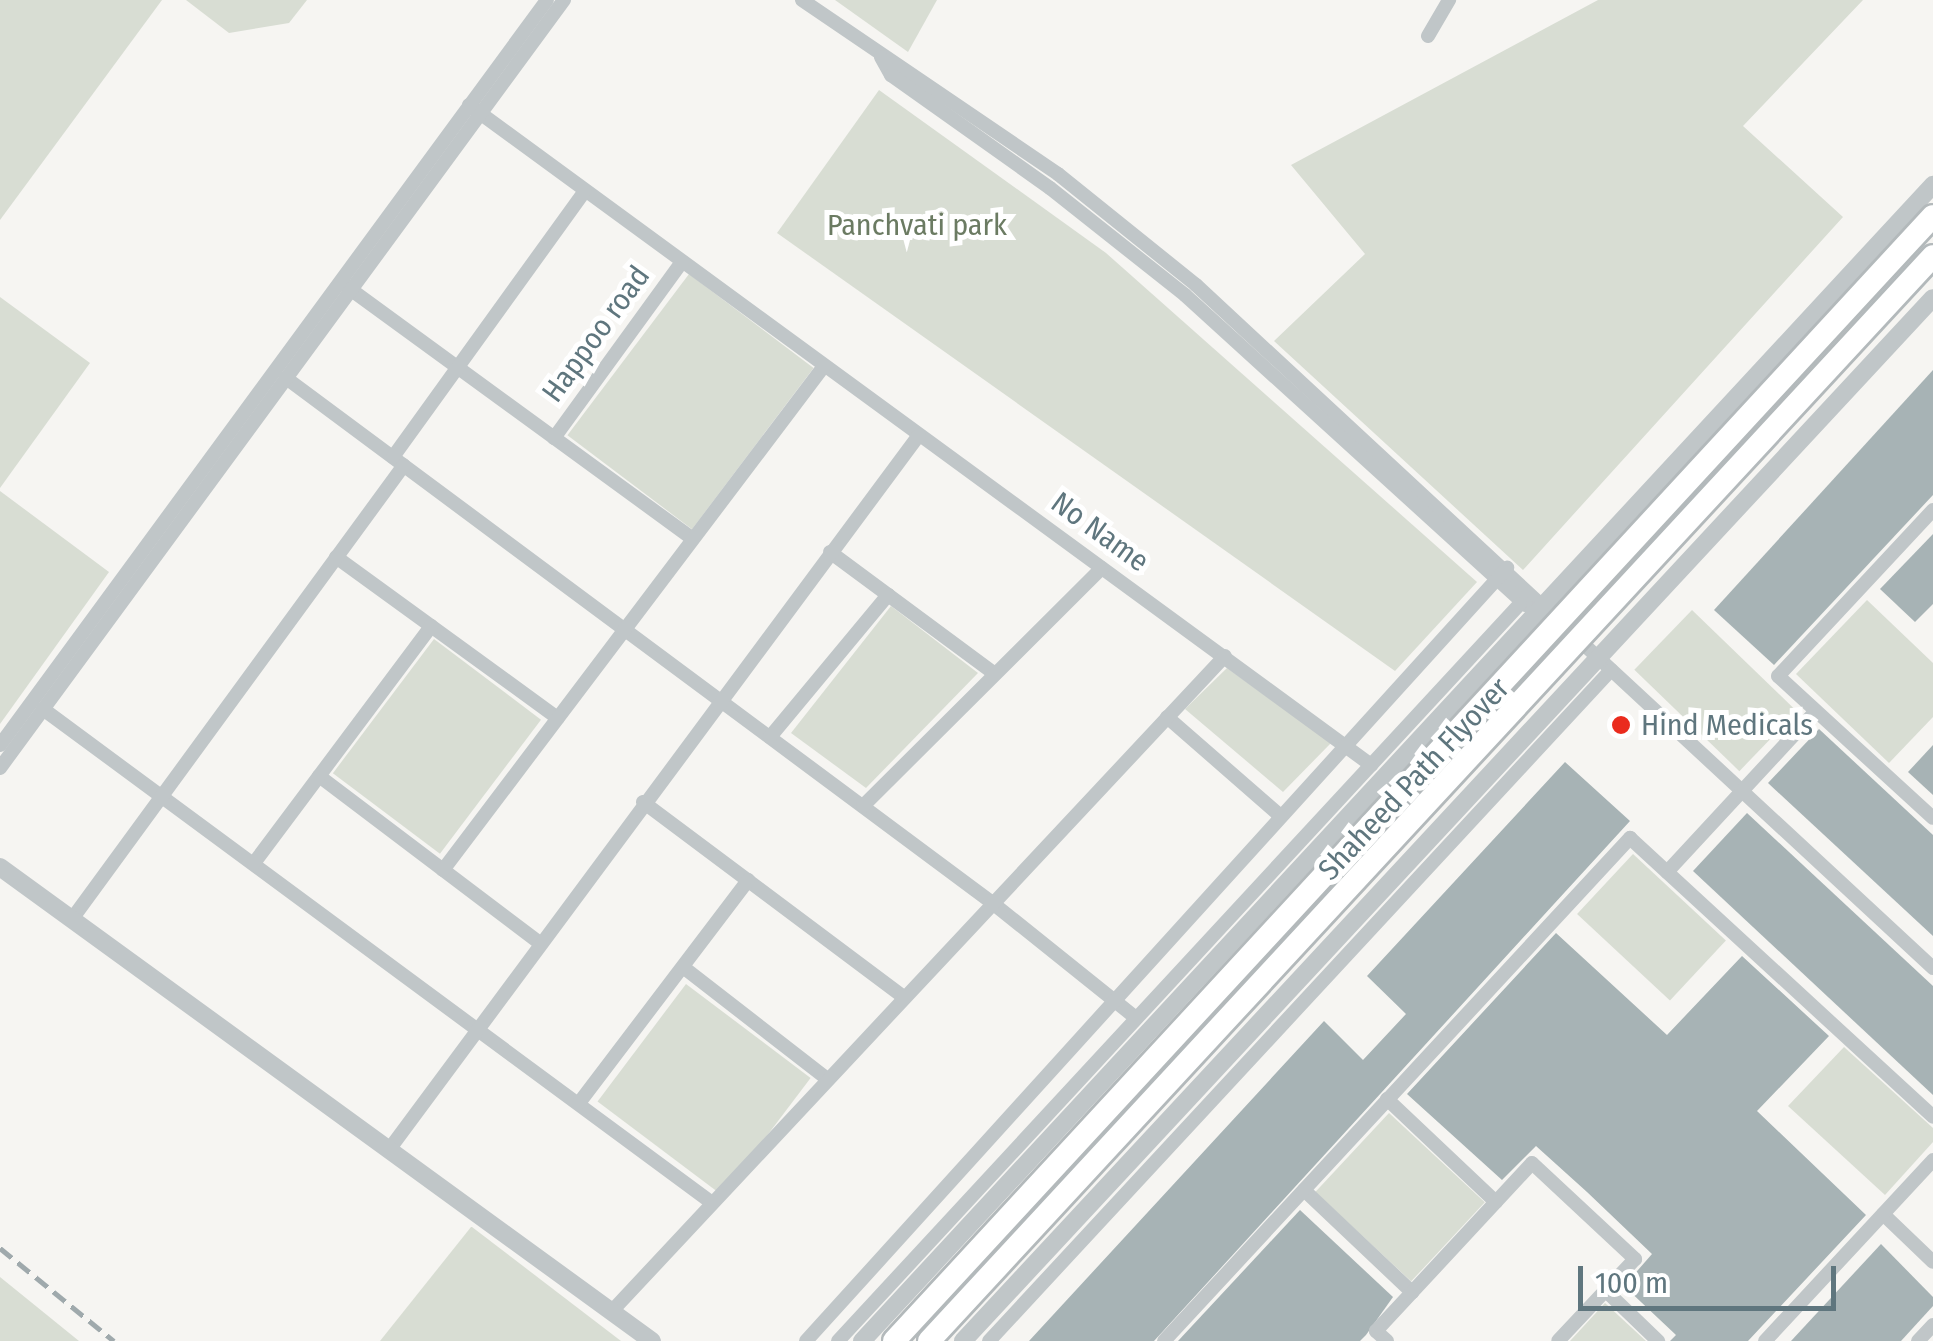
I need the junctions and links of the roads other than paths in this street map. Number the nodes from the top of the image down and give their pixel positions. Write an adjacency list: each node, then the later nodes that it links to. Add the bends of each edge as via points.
1 (547, 0): 7 (street)
2 (564, 0): 7 (street)
3 (802, 0): 6 (street)
4 (1449, 0): 5 (street)
5 (1428, 36)
6 (881, 57): 26 (street, via 900,62 1123,224); 27 (street, via 891,75 1185,295)
7 (475, 110): 9 (street, No Name); 13 (street)
8 (1933, 185): 30 (street)
9 (585, 191): 12 (street, No Name); 16 (street)
10 (1933, 216): 87 (highway, Shaheed Path Flyover, bridge)
11 (1933, 256): 88 (highway, Shaheed Path Flyover, bridge)
12 (682, 262): 15 (street, No Name); 19 (street, Happoo road)
13 (346, 286): 16 (street); 17 (street); 43 (street)
14 (1933, 298): 34 (street)
15 (824, 366): 18 (street, No Name); 22 (street)
16 (458, 368): 19 (street); 20 (street)
17 (286, 378): 20 (street); 37 (street)
18 (919, 434): 23 (street); 25 (street, No Name)
19 (554, 438): 22 (street)
20 (399, 461): 24 (street); 32 (street)
21 (1933, 510): 38 (street, via 1778,676)
22 (693, 540): 32 (street)
23 (830, 552): 28 (street); 36 (street)
24 (336, 557): 31 (street); 48 (street)
25 (1102, 568): 33 (street, No Name); 35 (street)
26 (1508, 568): 27 (street); 30 (street)
27 (1496, 580): 29 (street); 42 (street)
28 (888, 595): 35 (street); 41 (street)
29 (1520, 604): 30 (street); 44 (street)
30 (1540, 608): 34 (street); 86 (street)
31 (431, 626): 40 (street); 46 (street)
32 (626, 629): 36 (street); 40 (street)
33 (1225, 656): 39 (street); 42 (street, No Name)
34 (1604, 664): 47 (street); 82 (street); 89 (street, via 1277,1001)
35 (995, 674): 50 (street)
36 (718, 698): 41 (street); 49 (street)
37 (43, 708): 45 (street); 48 (street)
38 (1816, 710): 47 (street); 52 (street)
39 (1167, 717): 51 (street); 58 (street)
40 (558, 718): 55 (street)
41 (770, 737): 50 (street)
42 (1346, 742): 44 (street, No Name); 51 (street)
43 (0, 745)
44 (1371, 765): 65 (street)
45 (0, 768)
46 (319, 776): 53 (street); 55 (street)
47 (1741, 790): 56 (street); 62 (street)
48 (162, 796): 53 (street); 59 (street)
49 (643, 802): 57 (street); 60 (street)
50 (863, 806): 58 (street)
51 (1278, 814): 64 (street)
52 (1933, 818)
53 (254, 863): 66 (street)
54 (0, 868): 59 (street)
55 (444, 870): 60 (street)
56 (1666, 872): 68 (street, via 1630,838); 70 (street)
57 (748, 880): 61 (street); 63 (street)
58 (990, 901): 63 (street); 64 (street)
59 (72, 919): 71 (street)
60 (540, 942): 66 (street)
61 (682, 967): 67 (street); 69 (street)
62 (1933, 968)
63 (902, 996): 67 (street)
64 (1118, 998): 65 (street); 84 (street)
65 (1136, 1018): 85 (street)
66 (478, 1028): 69 (street); 71 (street)
67 (826, 1078): 75 (street)
68 (1387, 1100): 73 (street); 74 (street)
69 (580, 1104): 75 (street)
70 (1933, 1117)
71 (390, 1146): 80 (street)
72 (1933, 1160): 76 (street)
73 (1304, 1190): 79 (street); 90 (street)
74 (1496, 1202): 78 (street, via 1532,1164 1635,1258); 79 (street)
75 (712, 1203): 80 (street)
76 (1883, 1214): 77 (street); 94 (street)
77 (1933, 1262)
78 (1605, 1290): 92 (street); 93 (street)
79 (1412, 1292): 91 (street, via 1376,1331)
80 (612, 1311): 83 (street)
81 (1933, 1325): 95 (street)
82 (992, 1340)
83 (652, 1341)
84 (806, 1341)
85 (838, 1341)
86 (862, 1341)
87 (894, 1341)
88 (929, 1341)
89 (963, 1341)
90 (1164, 1341)
91 (1387, 1341)
92 (1558, 1341)
93 (1658, 1341)
94 (1765, 1341)
95 (1918, 1341)

